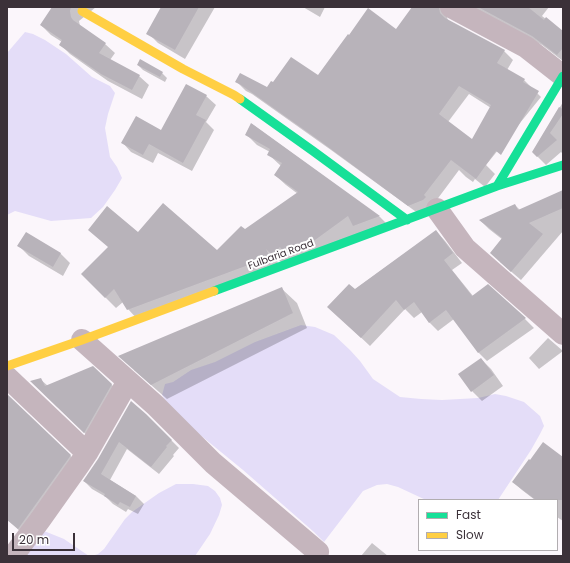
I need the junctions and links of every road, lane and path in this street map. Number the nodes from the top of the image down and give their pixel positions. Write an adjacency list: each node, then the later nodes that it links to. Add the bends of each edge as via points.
1 (451, 7): 3 (street, via 526,47)
2 (82, 11): 7 (main road, via 234,95)
3 (563, 76): 5 (main road)
4 (563, 165): 5 (main road, Fulbaria Road)
5 (497, 186): 6 (main road, Fulbaria Road)
6 (437, 209): 7 (main road, Fulbaria Road); 8 (street, via 465,248)
7 (407, 220): 9 (main road, Fulbaria Road)
8 (563, 334)
9 (82, 340): 10 (main road, Fulbaria Road); 12 (street)
10 (7, 366)
11 (7, 377): 13 (street)
12 (128, 381): 13 (street); 15 (street, via 156,405 213,463 318,552)
13 (87, 452): 14 (street)
14 (13, 556)
15 (317, 556)

